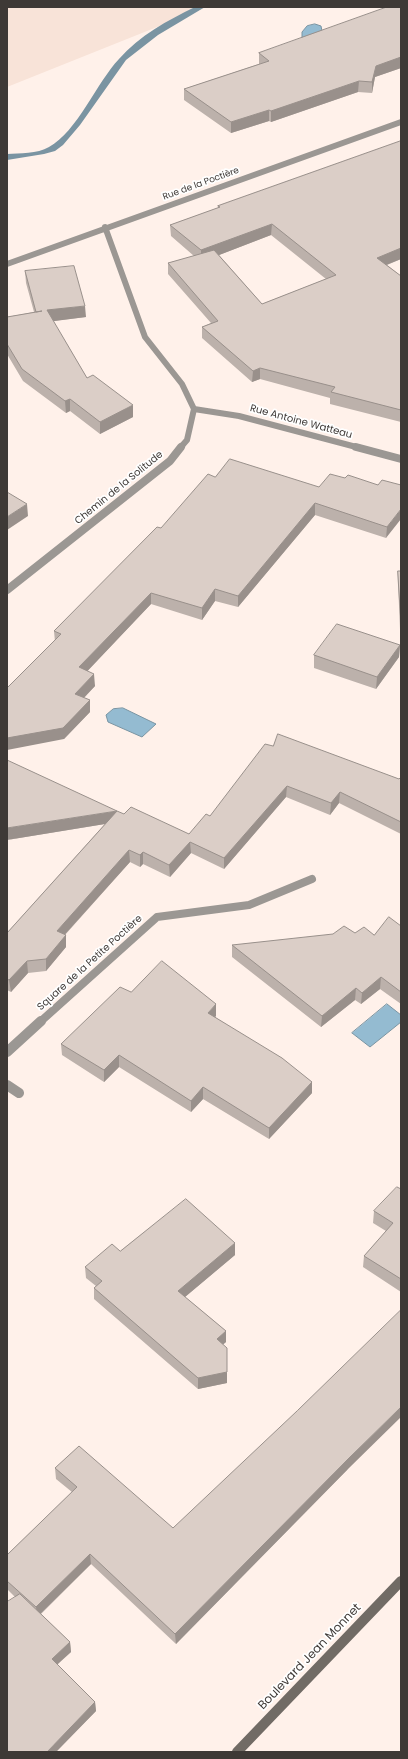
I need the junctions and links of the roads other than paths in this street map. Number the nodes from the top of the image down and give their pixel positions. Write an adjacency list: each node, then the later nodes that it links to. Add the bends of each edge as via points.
1 (401, 122): 2 (street, Rue de la Poctière)
2 (105, 228): 3 (street, Rue de la Poctière); 4 (street, via 145,337 182,384)
3 (7, 264)
4 (194, 409): 5 (street, Rue Antoine Watteau, via 239,416); 6 (street, Chemin de la Solitude, via 187,440 170,461)
5 (401, 460)
6 (7, 590)
7 (312, 879): 8 (street, Square de la Petite Poctière, via 249,905 157,917)
8 (7, 1052)
9 (7, 1085): 10 (street)
10 (19, 1093)
11 (401, 1580): 12 (main road, Boulevard Jean Monnet)
12 (237, 1752)

